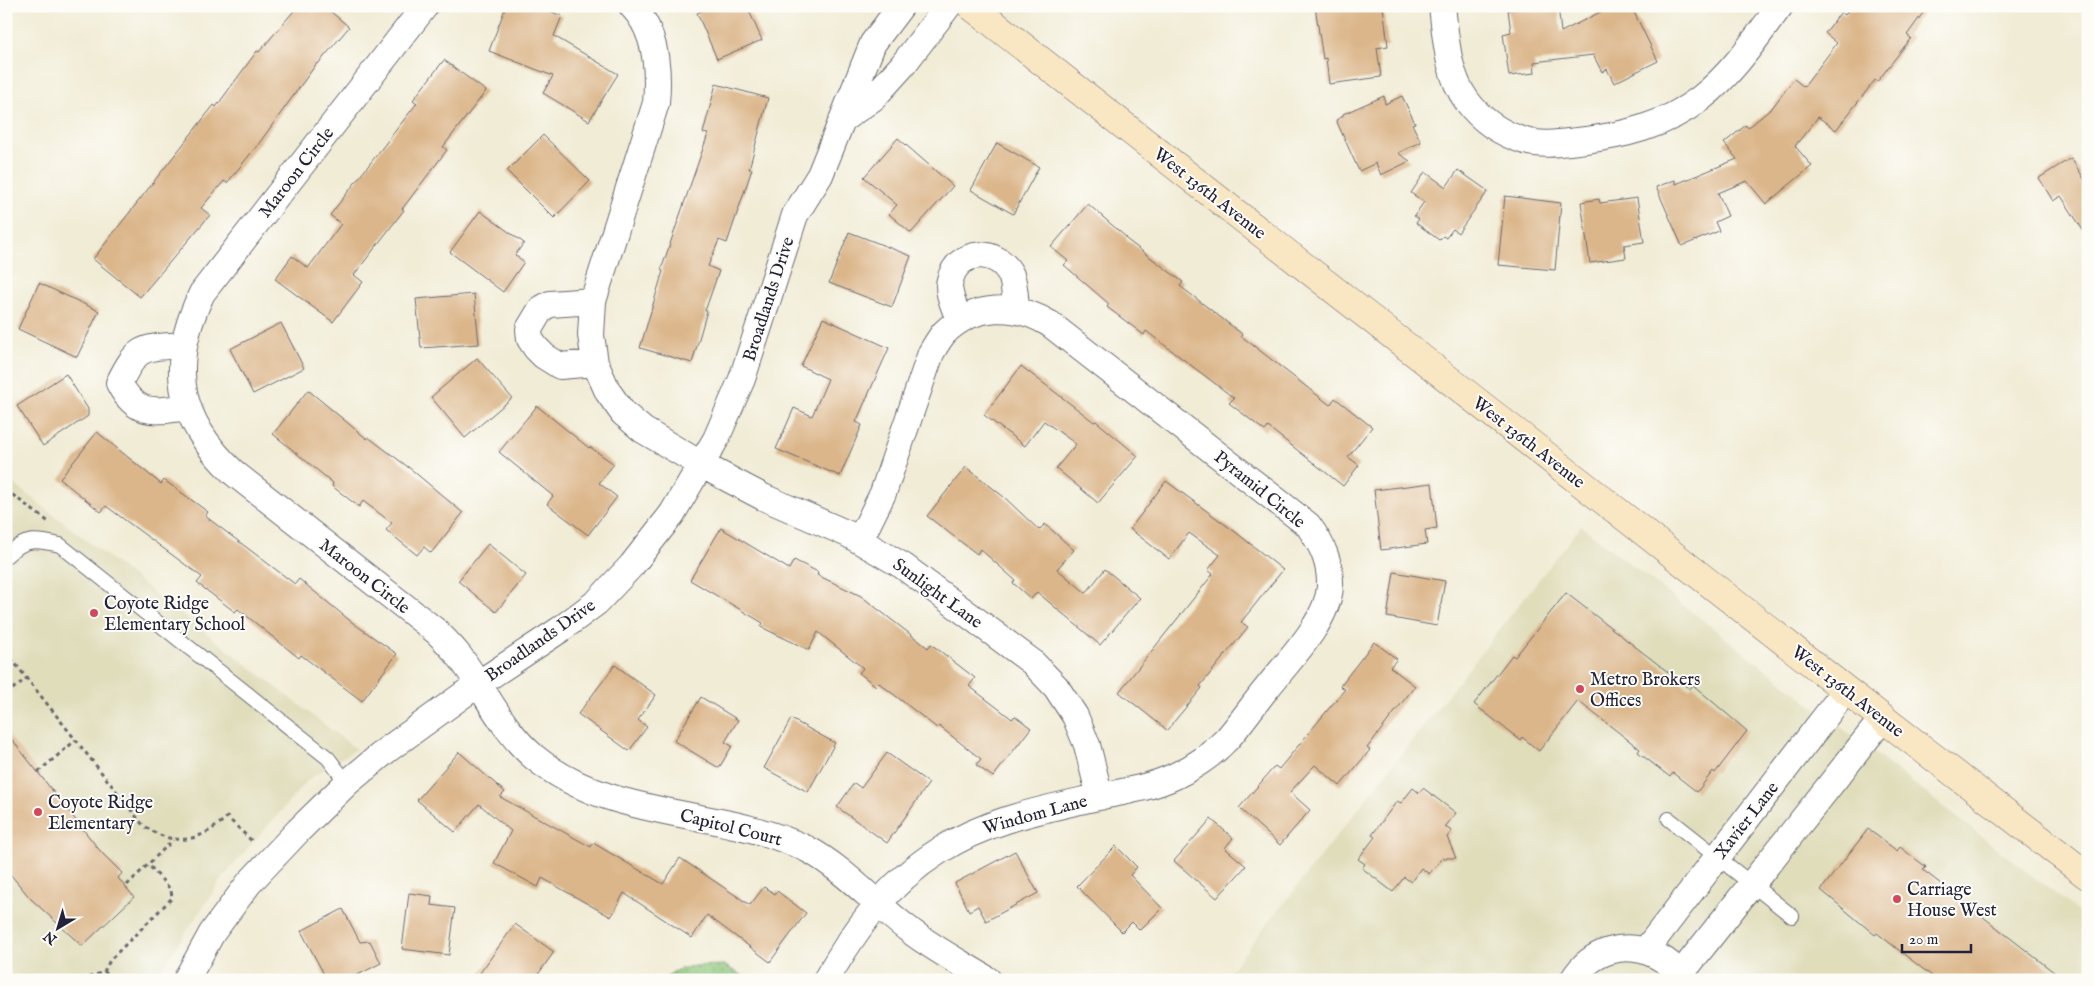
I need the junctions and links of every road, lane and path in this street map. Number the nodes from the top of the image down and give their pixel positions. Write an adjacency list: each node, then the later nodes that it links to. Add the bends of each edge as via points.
1 (425, 6): 12 (street, Maroon Circle, via 202,293)
2 (632, 6): 9 (street, via 648,32 655,53 656,103)
3 (901, 6): 8 (street, Broadlands Drive, via 873,43)
4 (948, 6): 8 (street, via 873,98)
5 (971, 6): 23 (main road, West 136th Avenue)
6 (1442, 6): 7 (street, via 1454,77 1466,100 1482,118 1503,132 1526,141 1551,144 1641,130 1674,116 1701,98 1727,74)
7 (1780, 6)
8 (843, 118): 15 (street, Broadlands Drive, via 820,175 796,215 742,379)
9 (594, 301): 13 (street, via 591,335); 13 (street, via 550,304 541,309 529,329 530,339 536,348 560,366)
10 (1016, 309): 11 (street, Pyramid Circle, via 995,308); 11 (street, via 1011,275 1001,262 983,254 974,255 958,264 950,280 949,289); 29 (street, Pyramid Circle, via 1050,324 1308,525 1322,544 1329,565 1330,588 1325,608 1226,739 1203,759 1175,776)
11 (959, 321): 18 (street, Pyramid Circle, via 943,334 931,353 884,493)
12 (183, 345): 14 (street, Maroon Circle, via 182,373); 14 (street, via 147,348 131,360 119,383 131,400 152,412)
13 (595, 363): 15 (street, via 608,392 623,413 643,430)
14 (188, 407): 22 (street, Maroon Circle, via 199,432 215,455 437,632)
15 (702, 465): 18 (street, Sunlight Lane, via 763,497); 22 (street, Broadlands Drive, via 672,514 632,565 597,602 561,630)
16 (6, 490): 17 (path)
17 (56, 527)
18 (860, 540): 29 (street, Sunlight Lane, via 903,566 1044,674 1075,716 1087,745)
19 (6, 556): 28 (lane, via 18,545 39,540 60,546 328,758)
20 (6, 652): 21 (path)
21 (27, 678): 24 (path); 26 (path)
22 (478, 684): 28 (street, Broadlands Drive); 38 (street, Capitol Court, via 510,731 533,756 560,776 591,792 776,836 809,850 834,867)
23 (1846, 690): 25 (main road, West 136th Avenue); 33 (street, Xavier Lane)
24 (6, 694)
25 (1883, 718): 35 (main road, West 136th Avenue); 36 (street)
26 (76, 740): 27 (path); 31 (path, via 143,824 155,834)
27 (38, 772)
28 (347, 783): 45 (street, Broadlands Drive, via 249,883 212,933)
29 (1100, 797): 38 (street, Windom Lane, via 1014,817 975,831 939,850)
30 (1669, 819): 33 (lane)
31 (174, 839): 32 (path, via 193,839 212,830 227,817); 34 (path)
32 (257, 845)
33 (1718, 858): 36 (lane); 40 (street, Xavier Lane)
34 (148, 864): 37 (path); 41 (path, via 170,890 172,898 110,960)
35 (2088, 876)
36 (1752, 884): 39 (lane); 42 (street)
37 (127, 885)
38 (876, 904): 46 (street, Windom Lane, via 851,936); 47 (street, Capitol Court, via 910,931)
39 (1792, 916)
40 (1646, 950): 42 (street, via 1665,960); 48 (street, via 1628,947 1609,950 1592,958)
41 (104, 972): 43 (path); 44 (path)
42 (1681, 978)
43 (81, 980)
44 (119, 980)
45 (186, 980)
46 (826, 980)
47 (988, 980)
48 (1573, 980)

